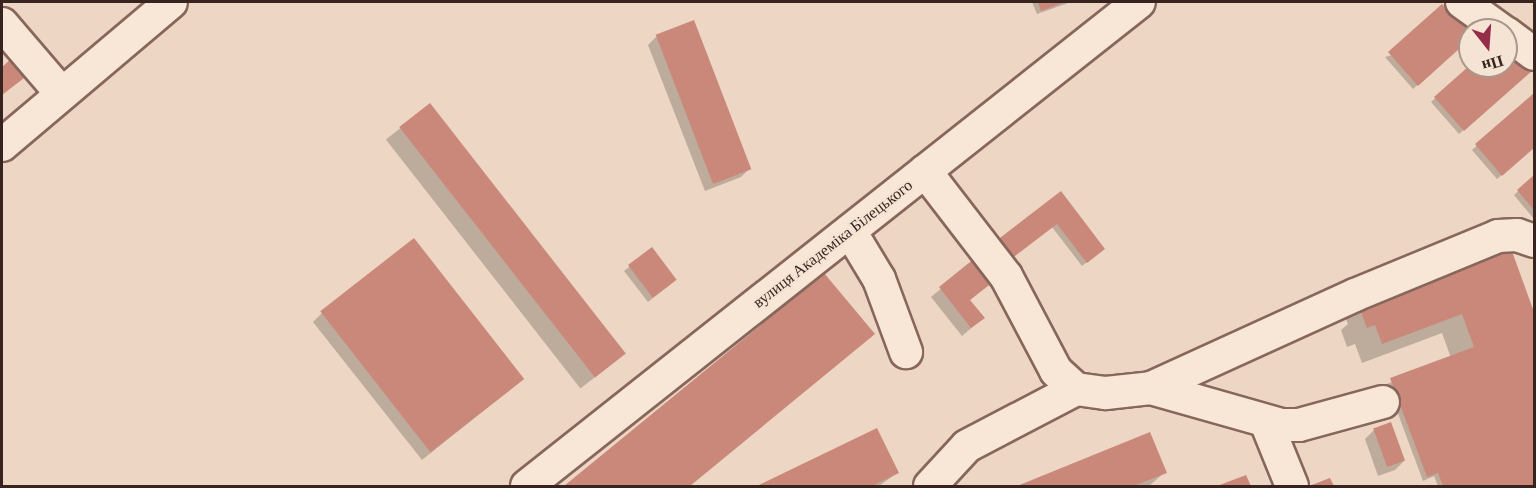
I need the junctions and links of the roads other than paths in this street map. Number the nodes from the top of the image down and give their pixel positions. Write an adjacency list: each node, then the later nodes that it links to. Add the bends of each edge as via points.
1 (171, 2): 8 (street)
2 (1139, 2): 10 (street, вулиця Академіка Білецького)
3 (1462, 2): 4 (street)
4 (1484, 18)
5 (2, 24): 8 (street)
6 (1518, 42): 7 (street)
7 (1534, 54)
8 (62, 94): 9 (street)
9 (2, 145)
10 (925, 171): 11 (street, вулиця Академіка Білецького); 15 (street, via 1006,276 1056,371)
11 (850, 231): 13 (street, via 879,279); 18 (street, вулиця Академіка Білецького)
12 (1534, 241): 14 (street, via 1517,235 1498,236 1355,295)
13 (906, 352)
14 (1151, 388): 15 (street, via 1106,393); 17 (street, via 1197,398)
15 (1076, 389): 19 (street, via 967,446)
16 (1383, 402): 17 (street, via 1299,424)
17 (1266, 423): 20 (street)
18 (527, 486)
19 (930, 486)
20 (1292, 486)

